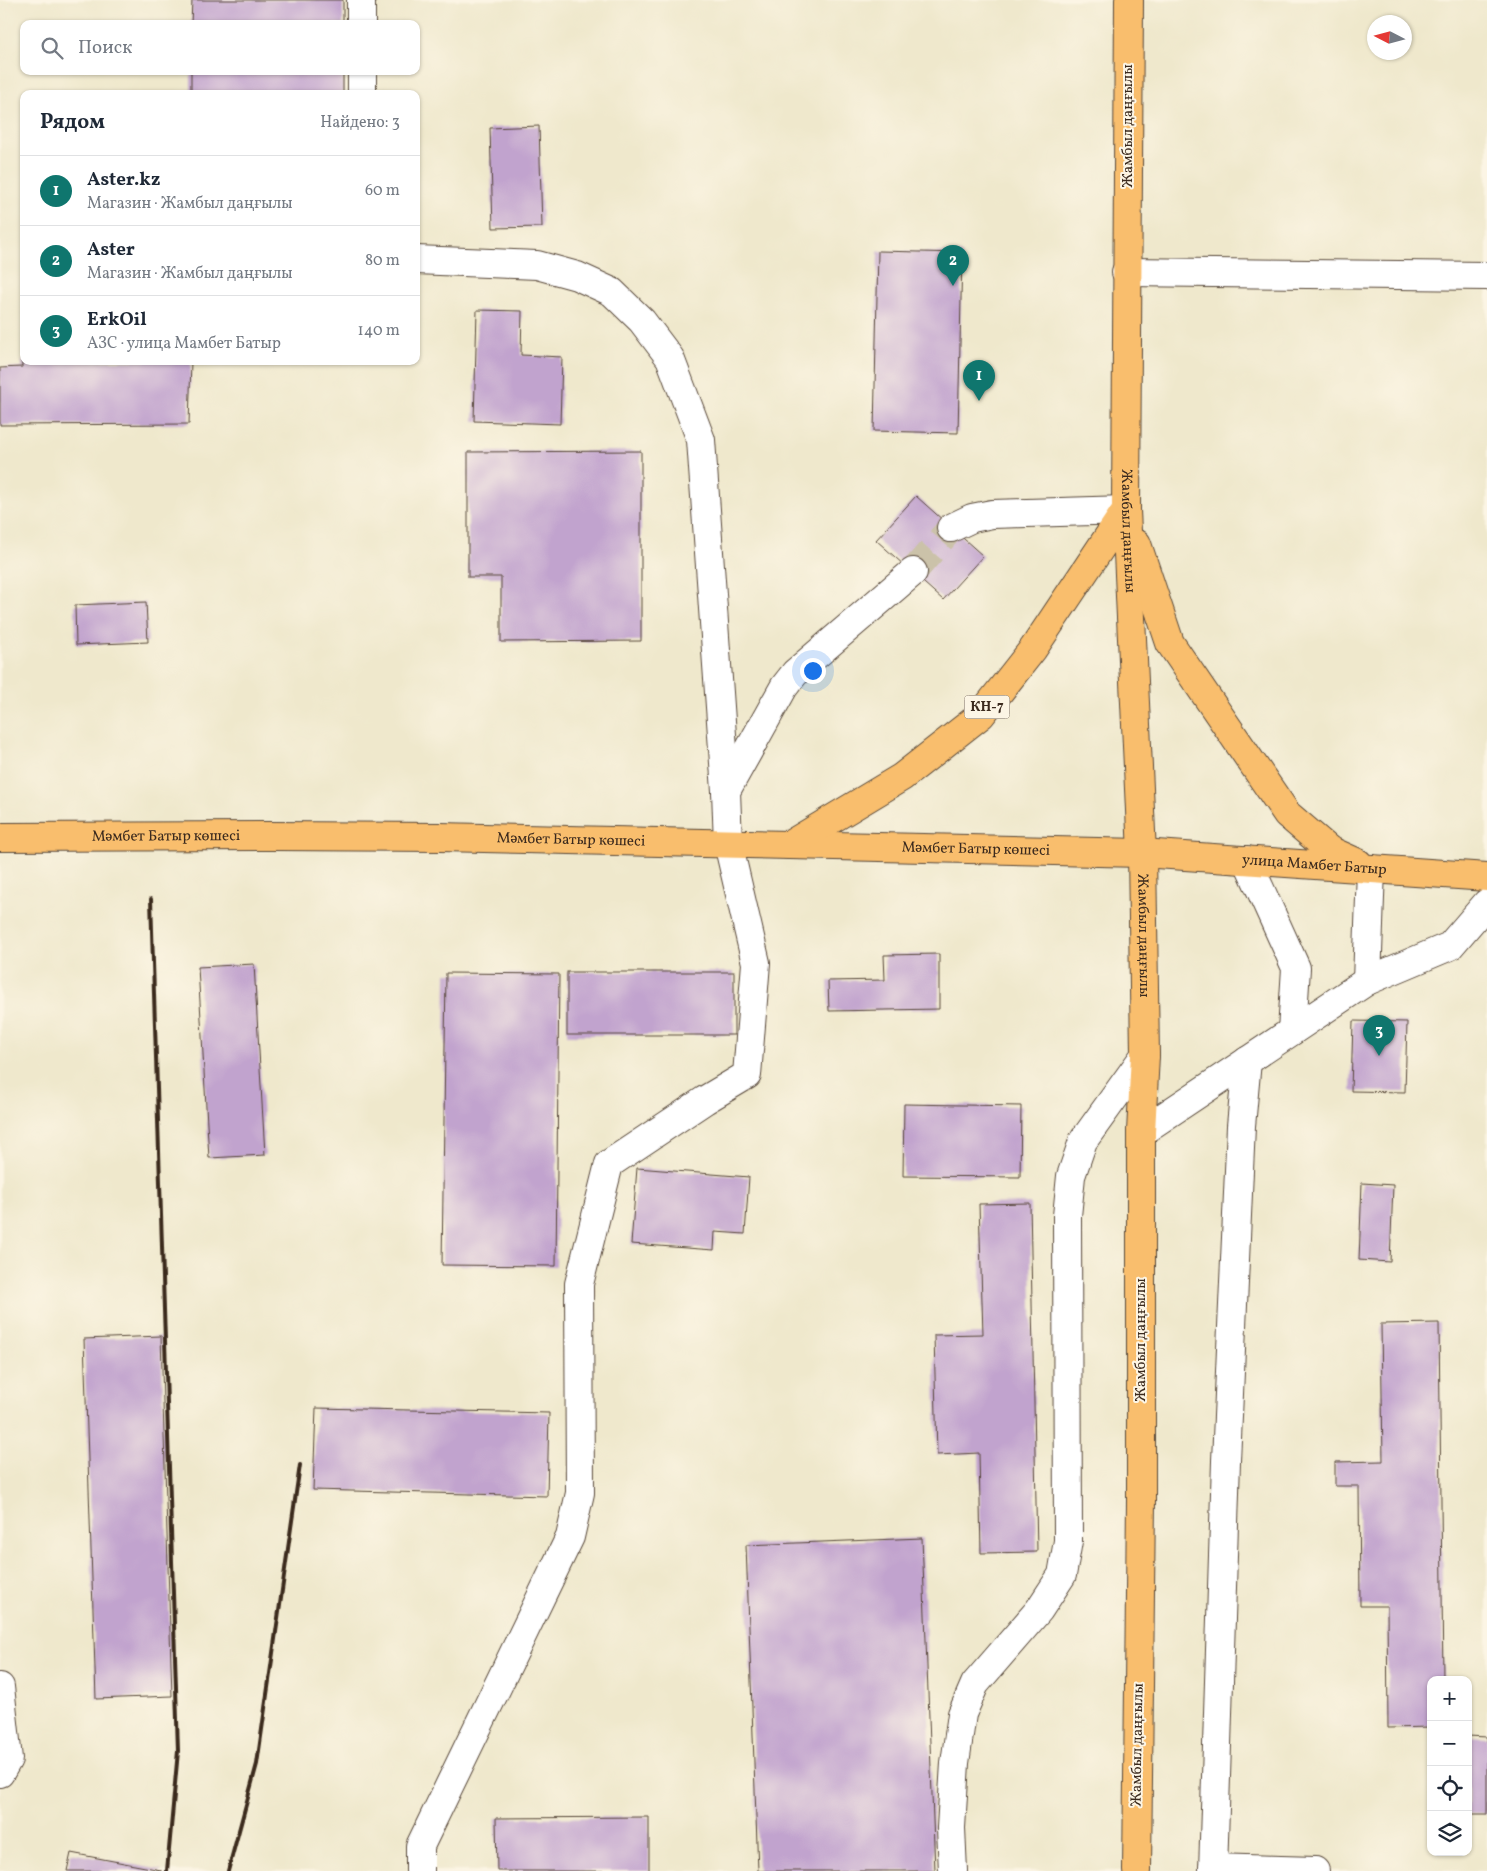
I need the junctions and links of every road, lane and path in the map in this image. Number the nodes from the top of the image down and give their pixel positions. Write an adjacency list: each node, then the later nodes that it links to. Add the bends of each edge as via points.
1 (361, 0): 3 (street)
2 (1129, 0): 7 (main road, Жамбыл даңғылы)
3 (361, 20)
4 (362, 75): 5 (street)
5 (362, 90)
6 (420, 260): 12 (street, via 536,265 577,276 612,292 642,321 670,358 701,440)
7 (1126, 272): 8 (street); 9 (main road, Жамбыл даңғылы)
8 (1487, 276)
9 (1126, 510): 10 (street, via 992,514 972,518); 15 (main road, КН-7, via 1033,649 981,715 902,778); 16 (main road, Жамбыл даңғылы); 18 (main road, via 1170,643 1264,782 1287,814 1329,850)
10 (951, 528)
11 (913, 572): 12 (street, via 795,673)
12 (726, 791): 14 (street)
13 (0, 837): 14 (main road, Мәмбет Батыр көшесі, via 430,837)
14 (728, 843): 15 (main road, Мәмбет Батыр көшесі); 29 (street, via 756,963 747,1076 609,1164 579,1284 580,1493 570,1537 420,1846)
15 (789, 844): 16 (main road, Мәмбет Батыр көшесі)
16 (1142, 853): 17 (main road, улица Мамбет Батыр); 23 (main road, Жамбыл даңғылы)
17 (1246, 860): 18 (main road, улица Мамбет Батыр); 22 (street, via 1296,968)
18 (1371, 869): 19 (main road, улица Мамбет Батыр); 21 (street)
19 (1487, 877)
20 (1487, 903): 21 (street, via 1450,946)
21 (1367, 981): 22 (street)
22 (1292, 1031): 24 (street)
23 (1145, 1055): 25 (main road, Жамбыл даңғылы); 30 (street, via 1083,1141 1071,1176 1067,1216 1068,1541 1062,1576 1039,1610 975,1684 962,1714 951,1828)
24 (1247, 1061): 25 (street); 28 (street, via 1241,1126 1226,1461)
25 (1141, 1132): 31 (main road, Жамбыл даңғылы)
26 (0, 1687): 27 (street, via 8,1759)
27 (0, 1773)
28 (1213, 1869): 32 (street)
29 (420, 1871)
30 (953, 1871)
31 (1137, 1871)
32 (1315, 1871)

